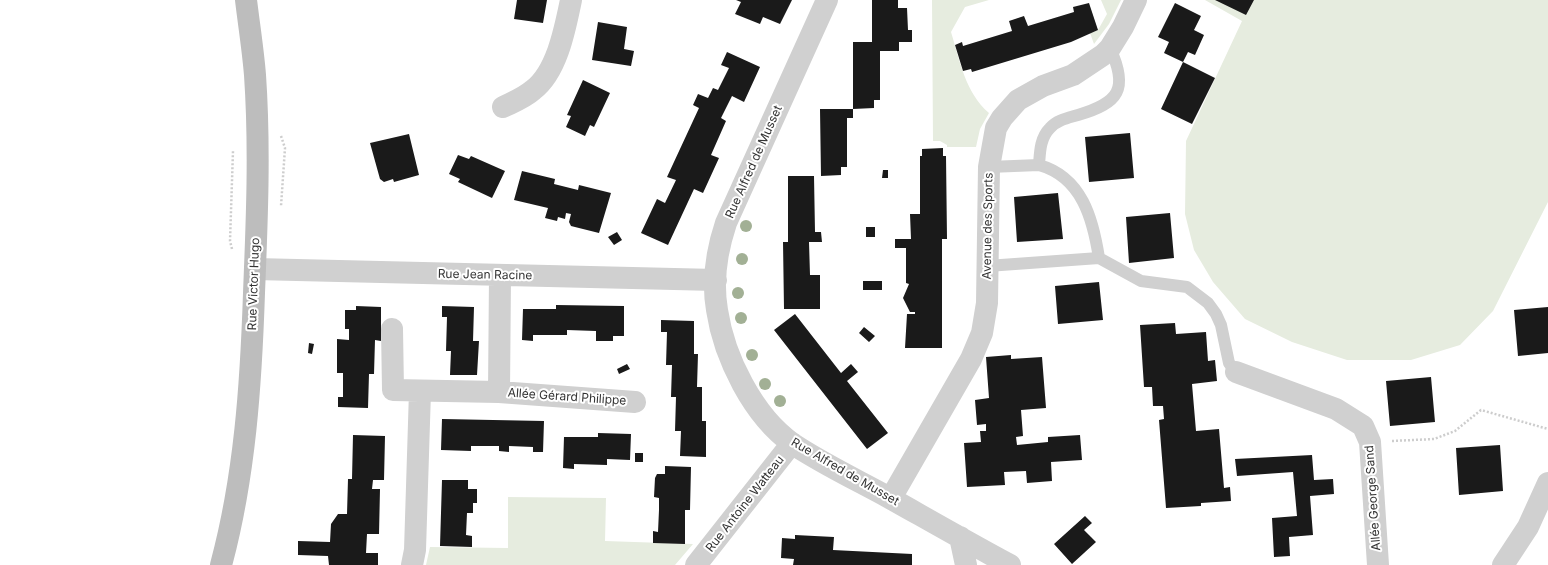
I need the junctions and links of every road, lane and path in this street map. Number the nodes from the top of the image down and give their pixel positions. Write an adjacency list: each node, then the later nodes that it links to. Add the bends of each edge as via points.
1 (246, 0): 11 (main road, Rue Victor Hugo, via 255,74 258,149)
2 (571, 0): 6 (street, via 560,46 543,80 534,90)
3 (827, 0): 13 (street, Rue Alfred de Musset, via 726,223 718,252)
4 (1136, 0): 5 (street, Avenue des Sports)
5 (1110, 48): 7 (lane, via 1118,65 1120,77 1114,96 1104,106 1057,122 1049,128 1040,149); 8 (street, Avenue des Sports, via 1090,65 1031,92 1009,108 996,128)
6 (503, 107)
7 (1039, 165): 8 (lane); 9 (lane, via 1058,172 1068,180 1084,205 1095,231)
8 (989, 167): 10 (street, Avenue des Sports)
9 (1099, 258): 10 (lane); 15 (lane, via 1141,281 1152,284 1179,284 1195,292 1216,314 1221,325 1229,363)
10 (988, 266): 23 (street, Avenue des Sports, via 985,317 977,345)
11 (255, 269): 12 (street, Rue Jean Racine); 25 (main road, Rue Victor Hugo, via 246,432 233,516)
12 (500, 275): 13 (street, Rue Jean Racine); 17 (street, Allée Gérard Philippe)
13 (716, 280): 21 (street, Rue Alfred de Musset, via 718,316 738,373 760,412)
14 (392, 329): 16 (street, Allée Gérard Philippe, via 392,390)
15 (1236, 372): 20 (street, Allée George Sand, via 1336,409 1363,426)
16 (420, 391): 17 (street, Allée Gérard Philippe); 26 (street, via 415,550)
17 (499, 392): 18 (street, Allée Gérard Philippe)
18 (635, 402)
19 (1548, 429): 20 (path, via 1481,410 1456,431 1434,439)
20 (1370, 442): 30 (street, Allée George Sand)
21 (792, 443): 23 (street, Rue Alfred de Musset); 27 (street, Rue Antoine Watteau)
22 (1548, 483): 31 (street, via 1528,527)
23 (890, 498): 24 (street, Rue Alfred de Musset)
24 (960, 537): 28 (street); 29 (street, Rue Alfred de Musset)
25 (221, 565)
26 (412, 565)
27 (696, 565)
28 (966, 565)
29 (1010, 565)
30 (1378, 565)
31 (1503, 565)

